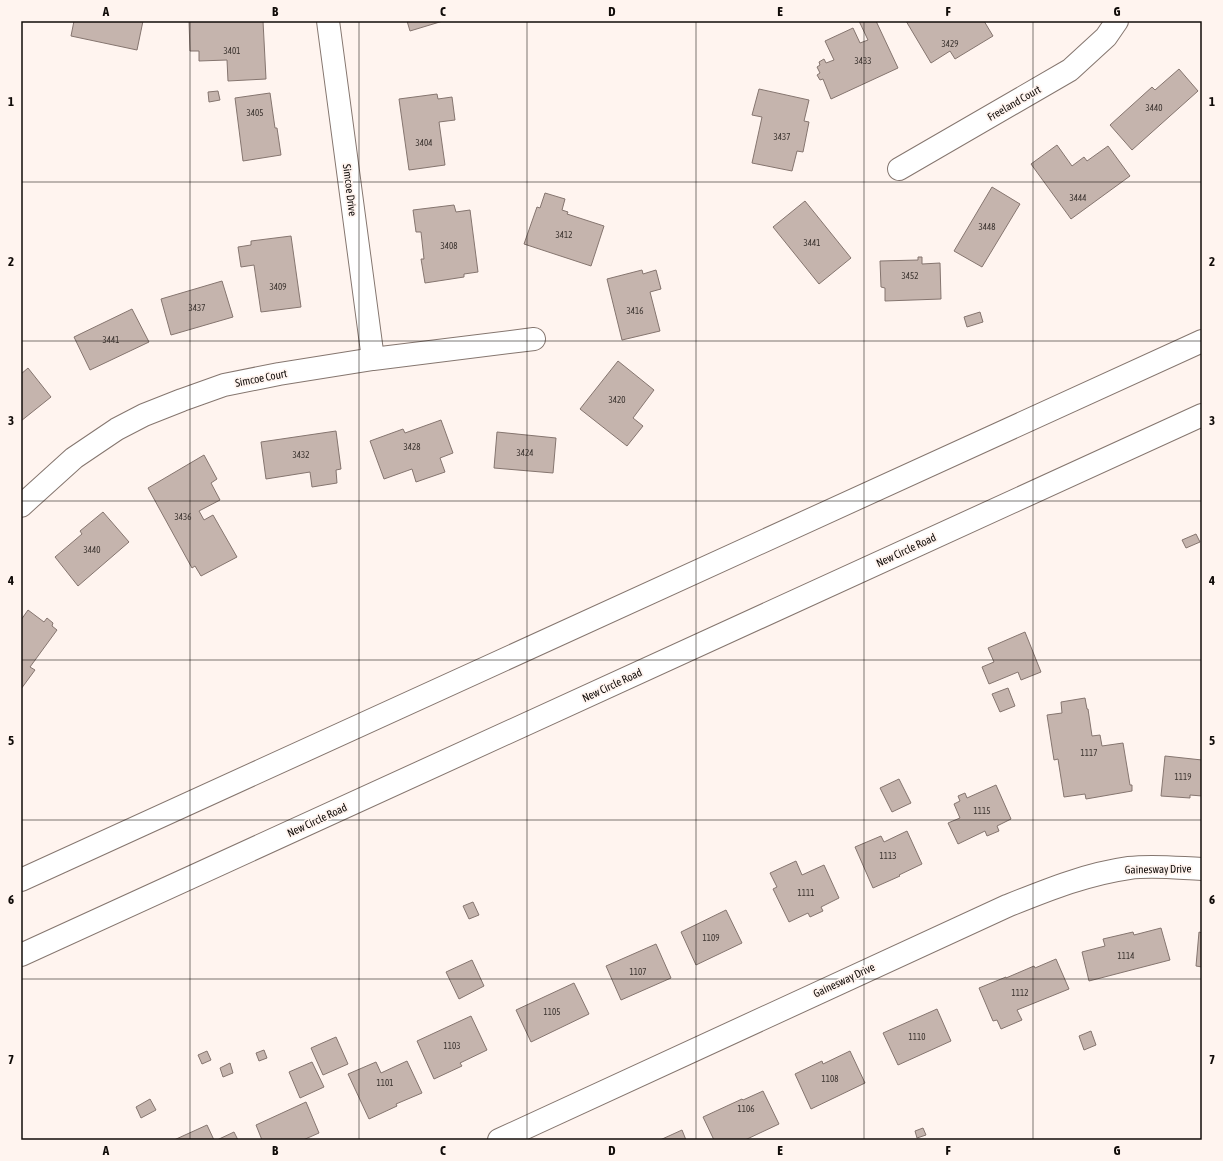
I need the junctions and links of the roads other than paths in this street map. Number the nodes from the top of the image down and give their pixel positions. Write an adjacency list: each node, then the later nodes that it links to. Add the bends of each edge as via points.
1 (328, 21): 6 (main road, Simcoe Drive)
2 (1117, 21): 3 (main road, Freeland Court, via 1106,37 1070,70)
3 (899, 170)
4 (534, 340): 6 (main road, Simcoe Court)
5 (1202, 341): 10 (main road)
6 (372, 359): 8 (main road, Simcoe Court, via 224,385 144,415 74,458)
7 (1202, 415): 11 (main road, New Circle Road)
8 (21, 506)
9 (1202, 869): 12 (main road, Gainesway Drive, via 1130,868 1064,883 1007,906)
10 (21, 880)
11 (21, 955)
12 (499, 1140)

